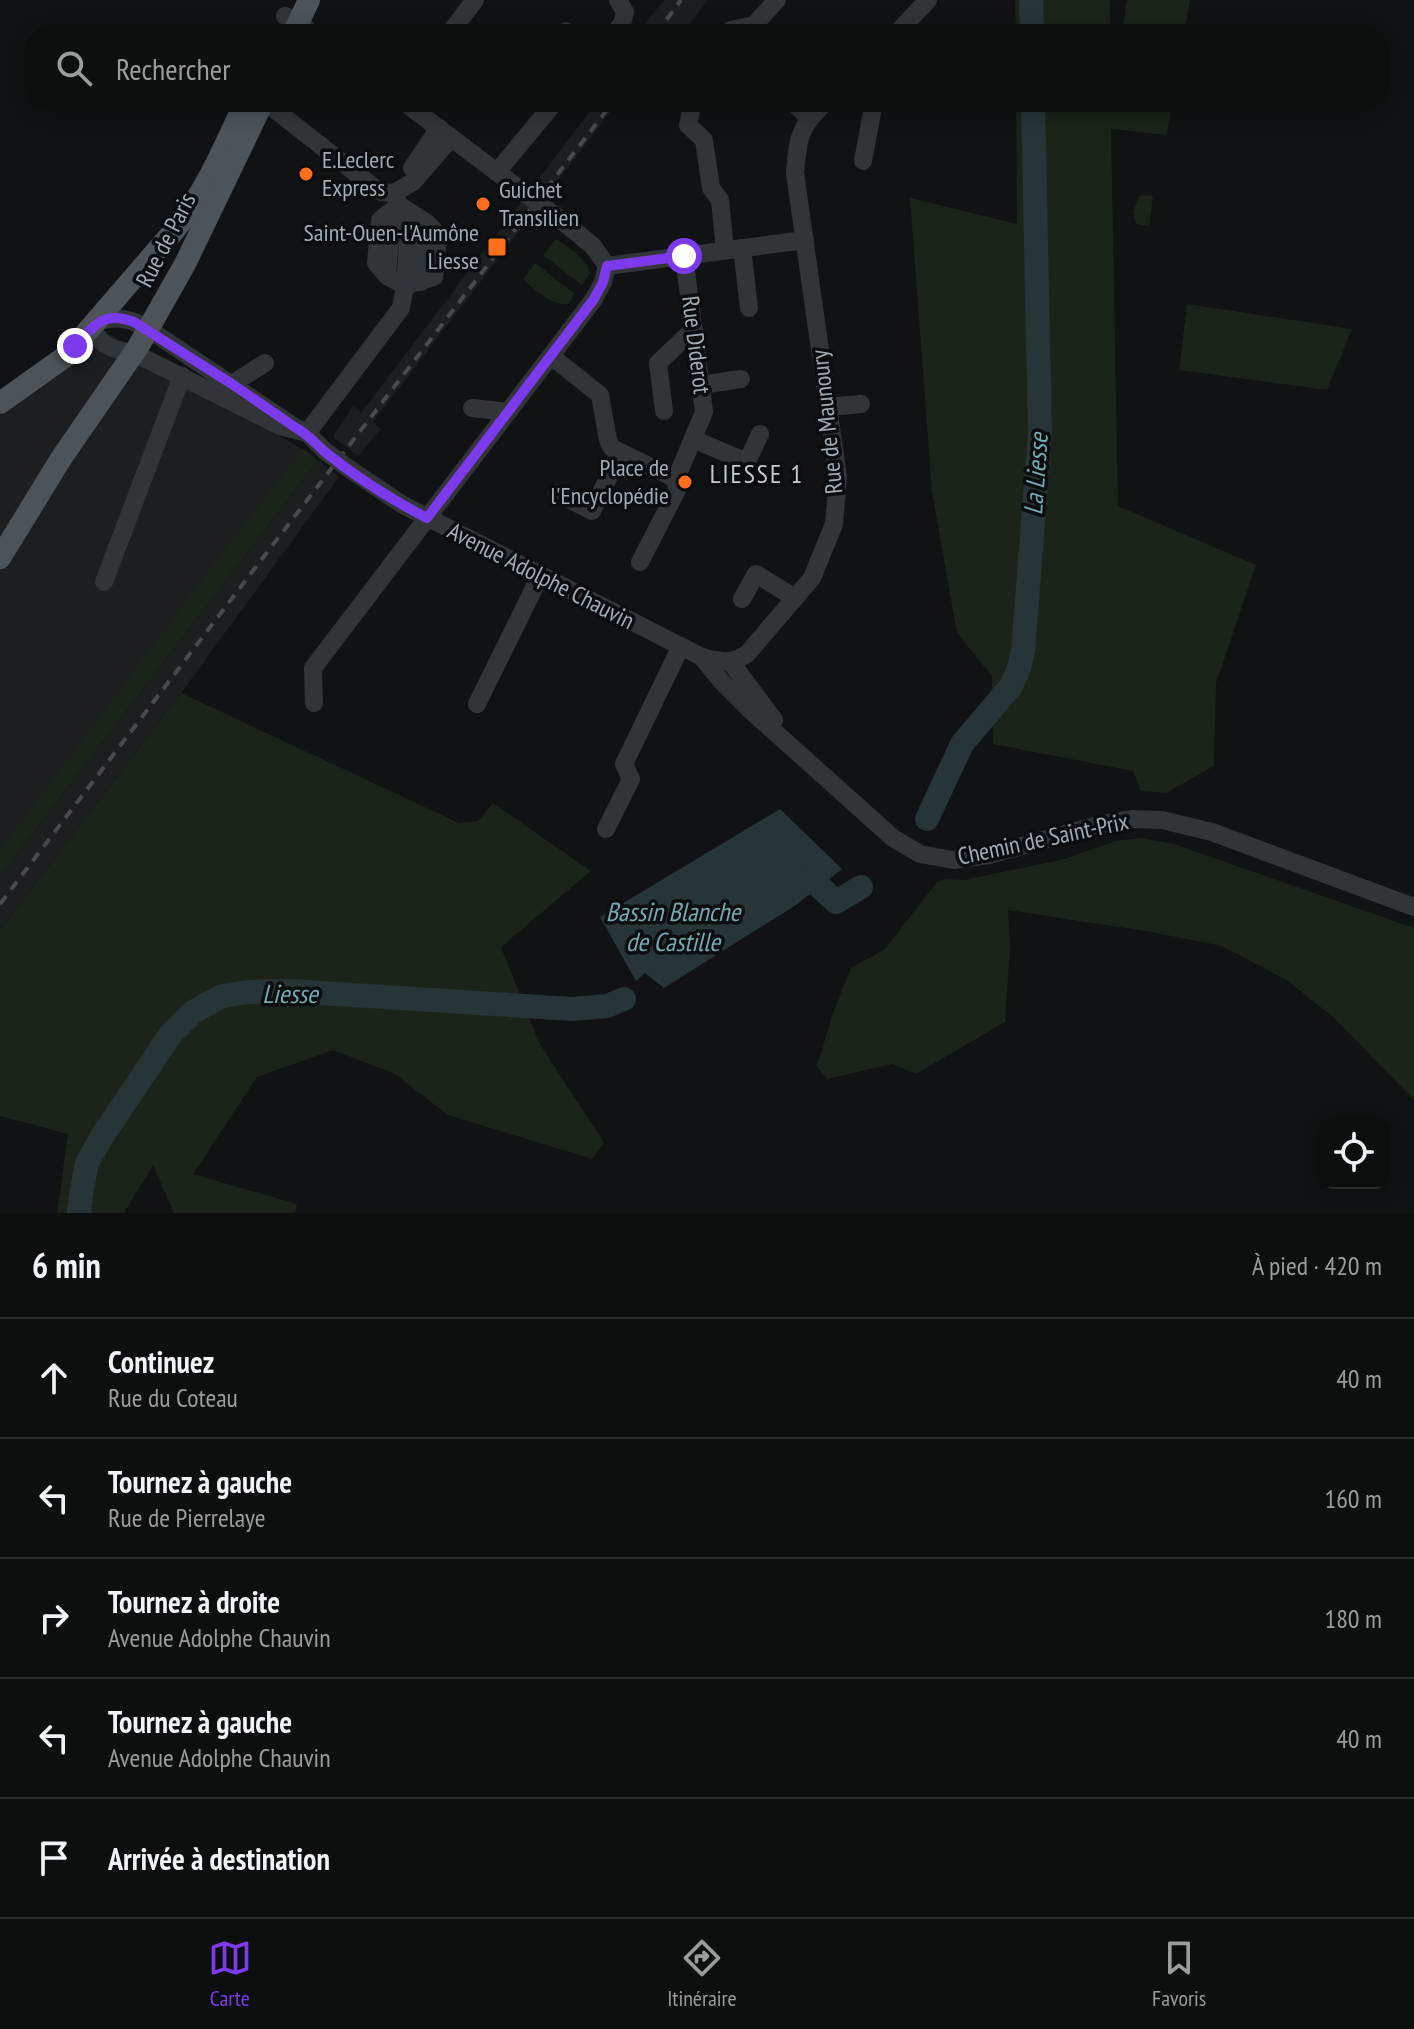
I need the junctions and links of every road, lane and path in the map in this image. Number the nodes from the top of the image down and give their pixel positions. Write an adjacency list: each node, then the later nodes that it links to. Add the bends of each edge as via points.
1 (309, 0): 6 (main road)
2 (475, 0): 7 (street)
3 (618, 0): 8 (street, via 625,12)
4 (777, 0): 9 (street)
5 (928, 0): 10 (street)
6 (293, 23)
7 (457, 24)
8 (622, 24)
9 (762, 24)
10 (916, 24)
11 (240, 112): 31 (main road, Rue de Paris, via 201,195)
12 (259, 112): 32 (main road, Rue de Paris)
13 (277, 112): 24 (street, via 380,192)
14 (417, 112): 21 (street)
15 (547, 112): 23 (street)
16 (691, 112): 26 (street, via 688,125 704,140 711,188 720,200)
17 (803, 112): 20 (street)
18 (815, 112): 20 (street)
19 (872, 112): 22 (street)
20 (809, 118): 25 (street, Rue de Maunoury, via 798,140 795,173)
21 (445, 133): 23 (street); 24 (street)
22 (863, 161)
23 (500, 174): 28 (street, bridge, via 593,246)
24 (397, 199): 29 (street, via 409,230); 29 (street, via 427,223); 29 (street, via 387,276)
25 (805, 240): 26 (street); 44 (street, Rue de Maunoury)
26 (734, 249): 27 (street); 30 (street)
27 (684, 256): 28 (street); 33 (street, Rue Diderot)
28 (607, 266): 35 (street, via 594,299)
29 (413, 284): 47 (street, via 401,308)
30 (749, 308)
31 (97, 322): 32 (street, Avenue Adolphe Chauvin, via 123,318); 34 (street, Avenue Adolphe Chauvin, via 94,332 99,341); 42 (main road, Rue de Paris, via 66,356)
32 (148, 329): 34 (main road, Rue de Paris); 39 (street, Avenue Adolphe Chauvin)
33 (694, 329): 40 (street, Rue Diderot); 45 (street, via 658,363)
34 (134, 353): 37 (street, Avenue Adolphe Chauvin); 54 (main road, Rue de Paris)
35 (551, 356): 46 (street); 50 (street, via 600,395 608,440)
36 (265, 363): 39 (street)
37 (182, 376): 47 (street, Avenue Adolphe Chauvin, via 280,426); 57 (street)
38 (741, 379): 40 (street)
39 (232, 384): 47 (street, Avenue Adolphe Chauvin)
40 (701, 385): 49 (street, Rue Diderot, via 704,412)
41 (477, 402): 46 (street)
42 (0, 403)
43 (861, 404): 44 (street)
44 (828, 407): 58 (street, Rue de Maunoury, via 838,477 834,524 812,578)
45 (664, 411)
46 (508, 412): 53 (street)
47 (301, 431): 53 (street, Avenue Adolphe Chauvin, bridge)
48 (760, 434): 49 (street, via 747,462)
49 (693, 439): 51 (street, Rue Diderot)
50 (620, 454): 51 (street); 52 (street, via 592,511)
51 (676, 479): 55 (street, Rue Diderot, via 677,490)
52 (557, 493)
53 (427, 518): 56 (street, Avenue Adolphe Chauvin); 63 (street, via 313,668)
54 (0, 558)
55 (640, 562)
56 (540, 576): 60 (street, Avenue Adolphe Chauvin); 64 (street)
57 (104, 582)
58 (795, 598): 59 (street, via 756,574); 62 (street, Rue de Maunoury, via 747,654)
59 (742, 599)
60 (681, 646): 61 (street, Avenue Adolphe Chauvin); 66 (street, via 624,764 631,779)
61 (702, 657): 62 (street); 65 (street, Chemin de Saint-Prix)
62 (730, 661): 65 (street, Chemin de Saint-Prix)
63 (314, 703)
64 (477, 704)
65 (794, 747): 67 (street, Chemin de Saint-Prix, via 893,838 929,857 980,857 1102,824 1162,820 1212,832)
66 (606, 829)
67 (1414, 907)

